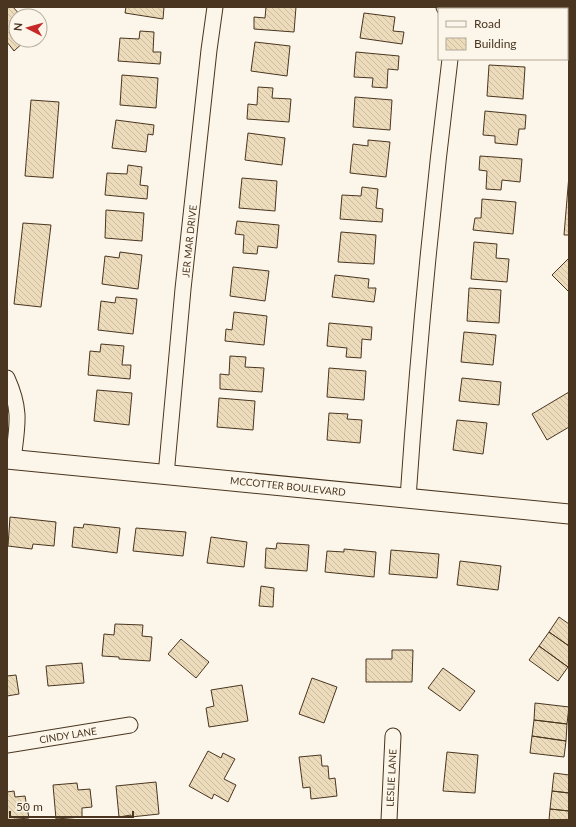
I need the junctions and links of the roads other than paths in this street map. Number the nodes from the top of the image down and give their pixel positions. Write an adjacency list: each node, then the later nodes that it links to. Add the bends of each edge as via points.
1 (215, 7): 5 (street, JER MAR DRIVE, via 184,282)
2 (450, 60): 6 (street, via 436,175)
3 (7, 378): 4 (street, via 17,404 18,419)
4 (10, 459): 5 (street, MCCOTTER BOULEVARD)
5 (166, 475): 6 (street, MCCOTTER BOULEVARD)
6 (408, 498): 7 (street, MCCOTTER BOULEVARD)
7 (569, 514)
8 (130, 725): 10 (street, CINDY LANE)
9 (393, 736): 11 (street, LESLIE LANE)
10 (7, 745)
11 (389, 820)

